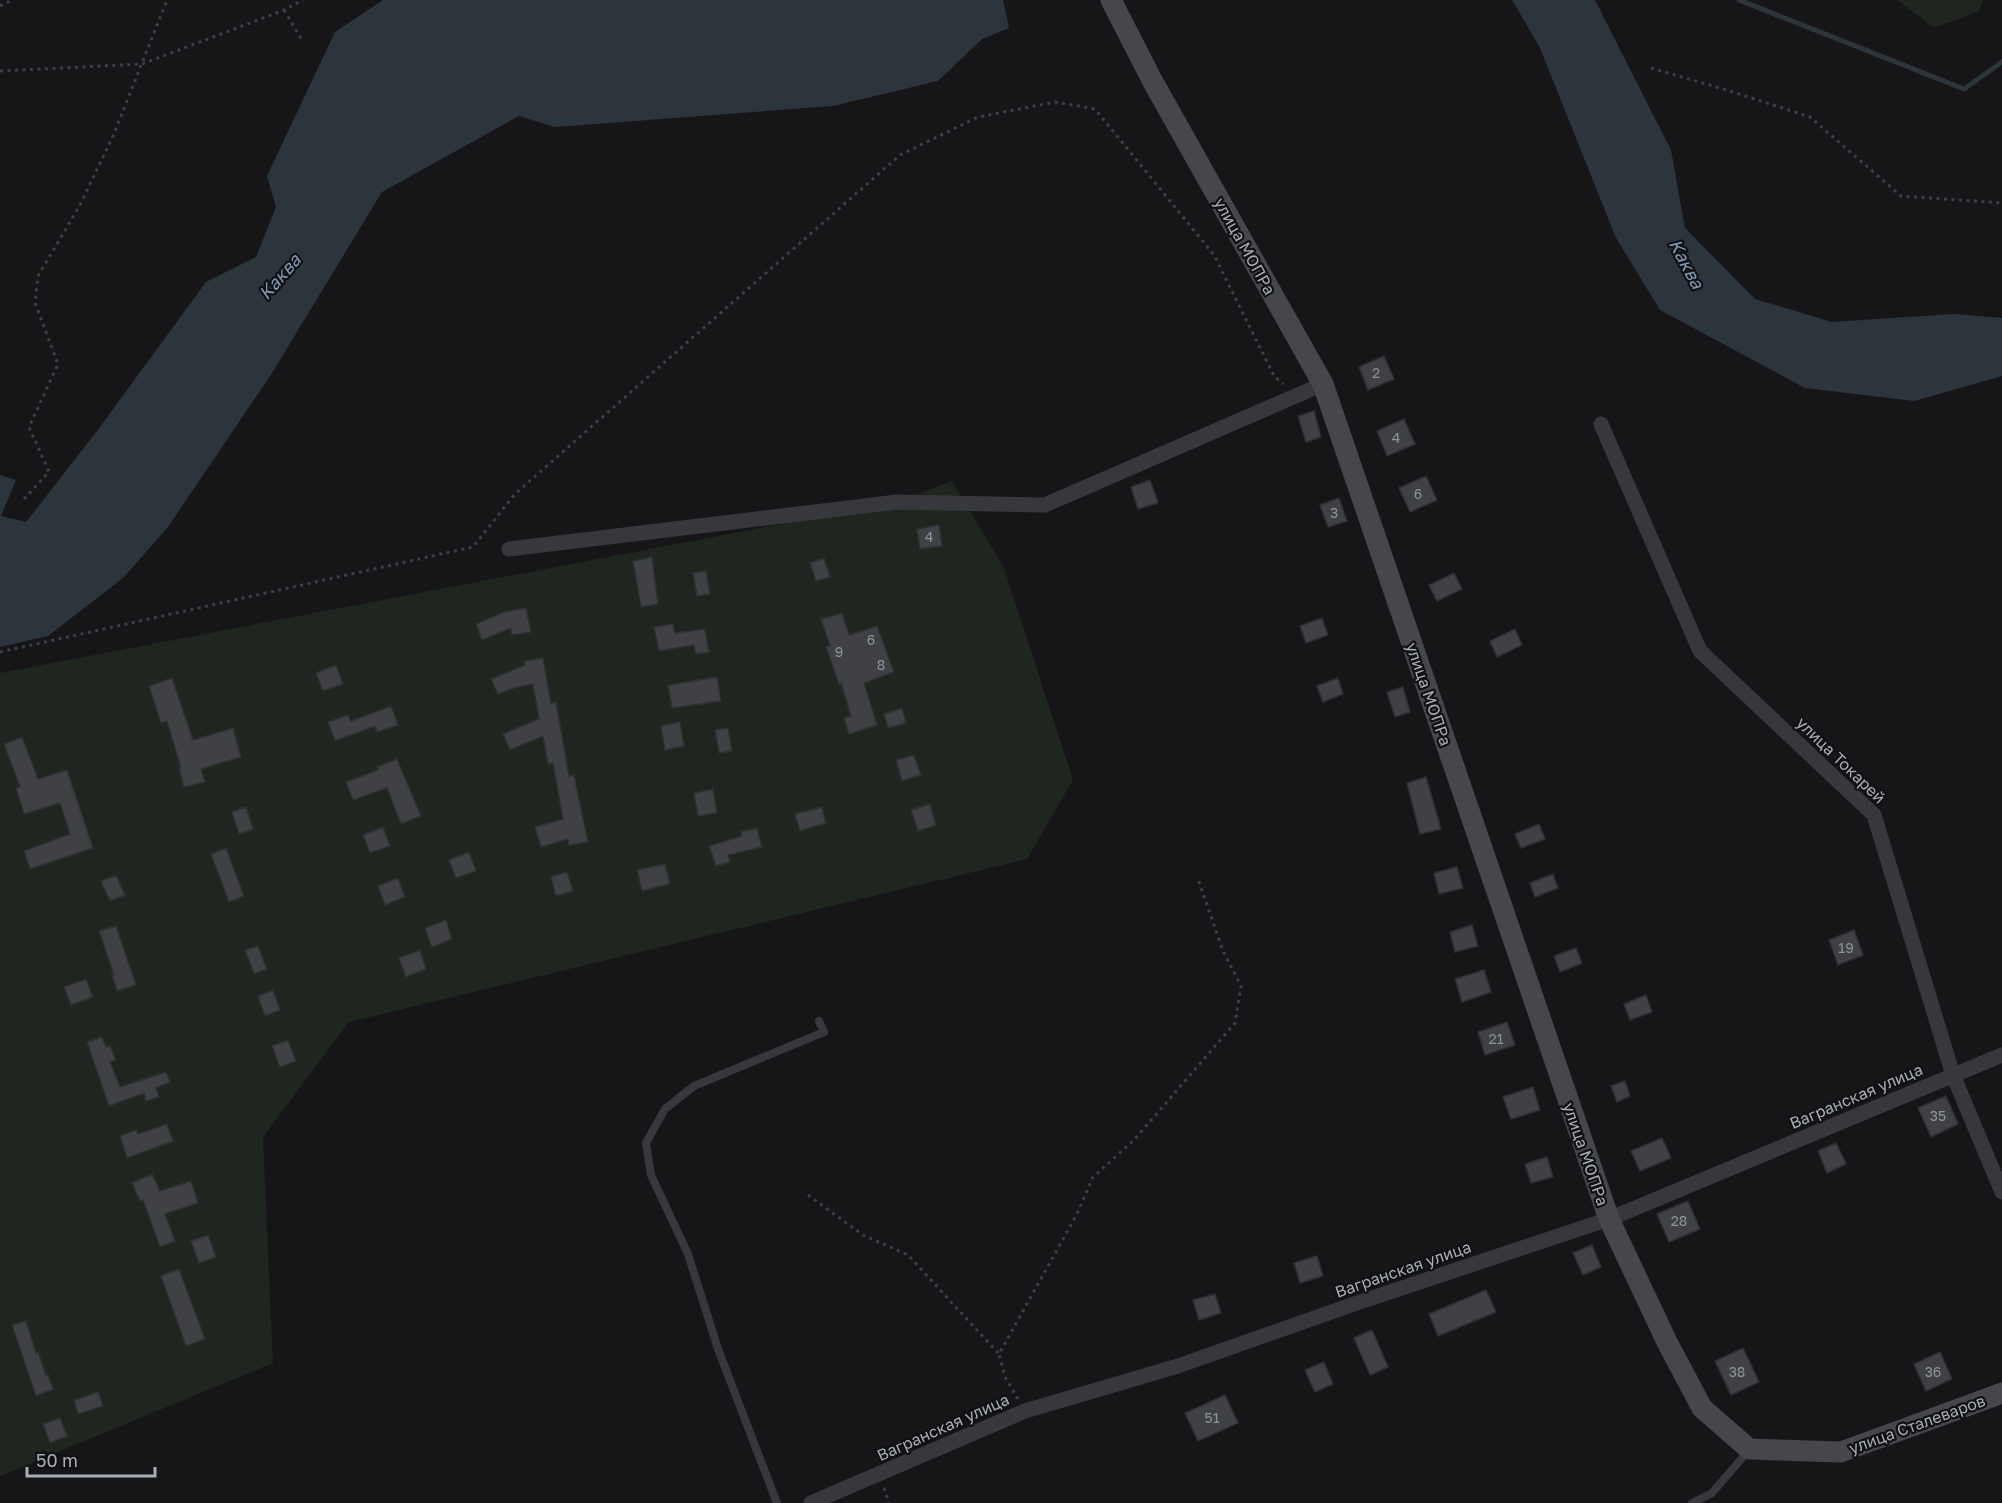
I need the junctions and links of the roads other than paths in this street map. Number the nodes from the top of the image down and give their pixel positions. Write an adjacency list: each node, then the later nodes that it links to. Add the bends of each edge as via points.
1 (1111, 0): 2 (main road, улица МОПРа)
2 (1323, 384): 4 (street, via 1045,505 897,502); 9 (main road, улица МОПРа)
3 (1600, 424): 7 (street, улица Токарей, via 1700,651 1874,815)
4 (509, 549)
5 (819, 1021): 12 (lane, via 824,1032 694,1086 665,1109 646,1143 651,1175 688,1254 718,1349)
6 (2002, 1054): 7 (street, Вагранская улица)
7 (1953, 1075): 8 (street, улица Токарей); 9 (street, Вагранская улица)
8 (2002, 1192)
9 (1609, 1219): 11 (main road, улица МОПРа, via 1702,1408); 13 (street, Вагранская улица, via 1178,1366 1025,1411)
10 (2002, 1393): 11 (main road, улица Сталеваров, via 1841,1452)
11 (1749, 1449): 14 (lane, via 1712,1494)
12 (777, 1503)
13 (811, 1503)
14 (1692, 1503)

